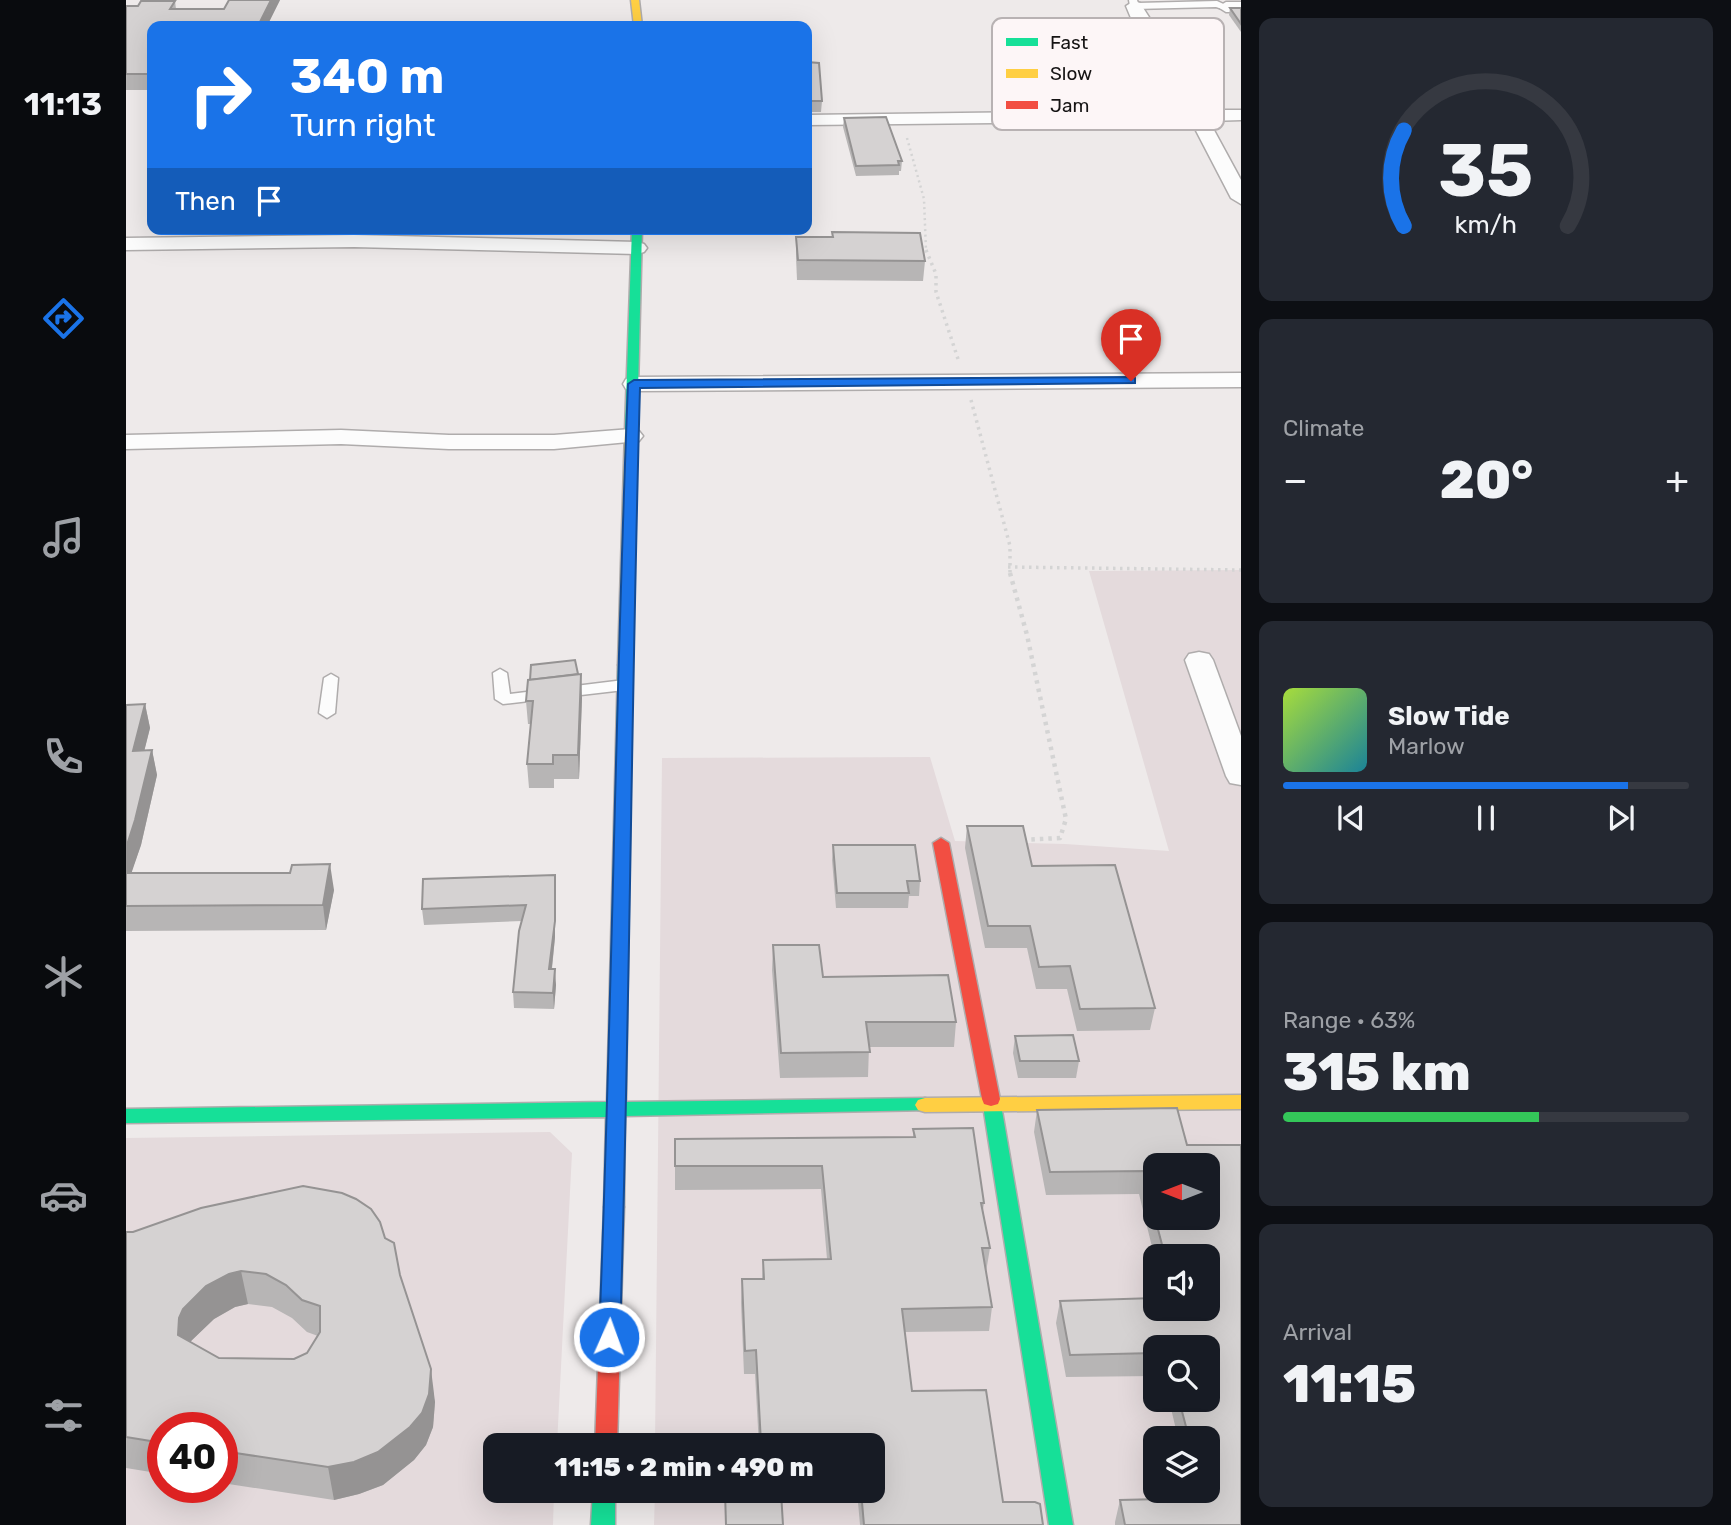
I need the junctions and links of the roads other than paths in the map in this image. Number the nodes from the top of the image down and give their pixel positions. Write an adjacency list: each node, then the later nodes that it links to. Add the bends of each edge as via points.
1 (635, 0): 4 (street)
2 (1133, 3): 3 (lane)
3 (1234, 7)
4 (637, 21)
5 (992, 116): 6 (street)
6 (812, 120)
7 (1204, 130): 8 (street)
8 (1241, 198)
9 (637, 238): 10 (street); 12 (street)
10 (126, 244)
11 (1241, 380): 12 (street)
12 (634, 384): 13 (street)
13 (631, 436): 14 (street, via 554,442 341,437); 18 (street)
14 (126, 442)
15 (1199, 660): 20 (street)
16 (500, 673): 18 (lane, via 503,699)
17 (331, 678): 19 (lane)
18 (624, 685): 24 (street)
19 (327, 713)
20 (1241, 776)
21 (941, 843): 23 (street)
22 (1241, 1102): 23 (street)
23 (992, 1105): 24 (street); 29 (street)
24 (618, 1107): 25 (street); 26 (street)
25 (126, 1116)
26 (606, 1433)
27 (604, 1503): 28 (street)
28 (603, 1525)
29 (1061, 1525)

